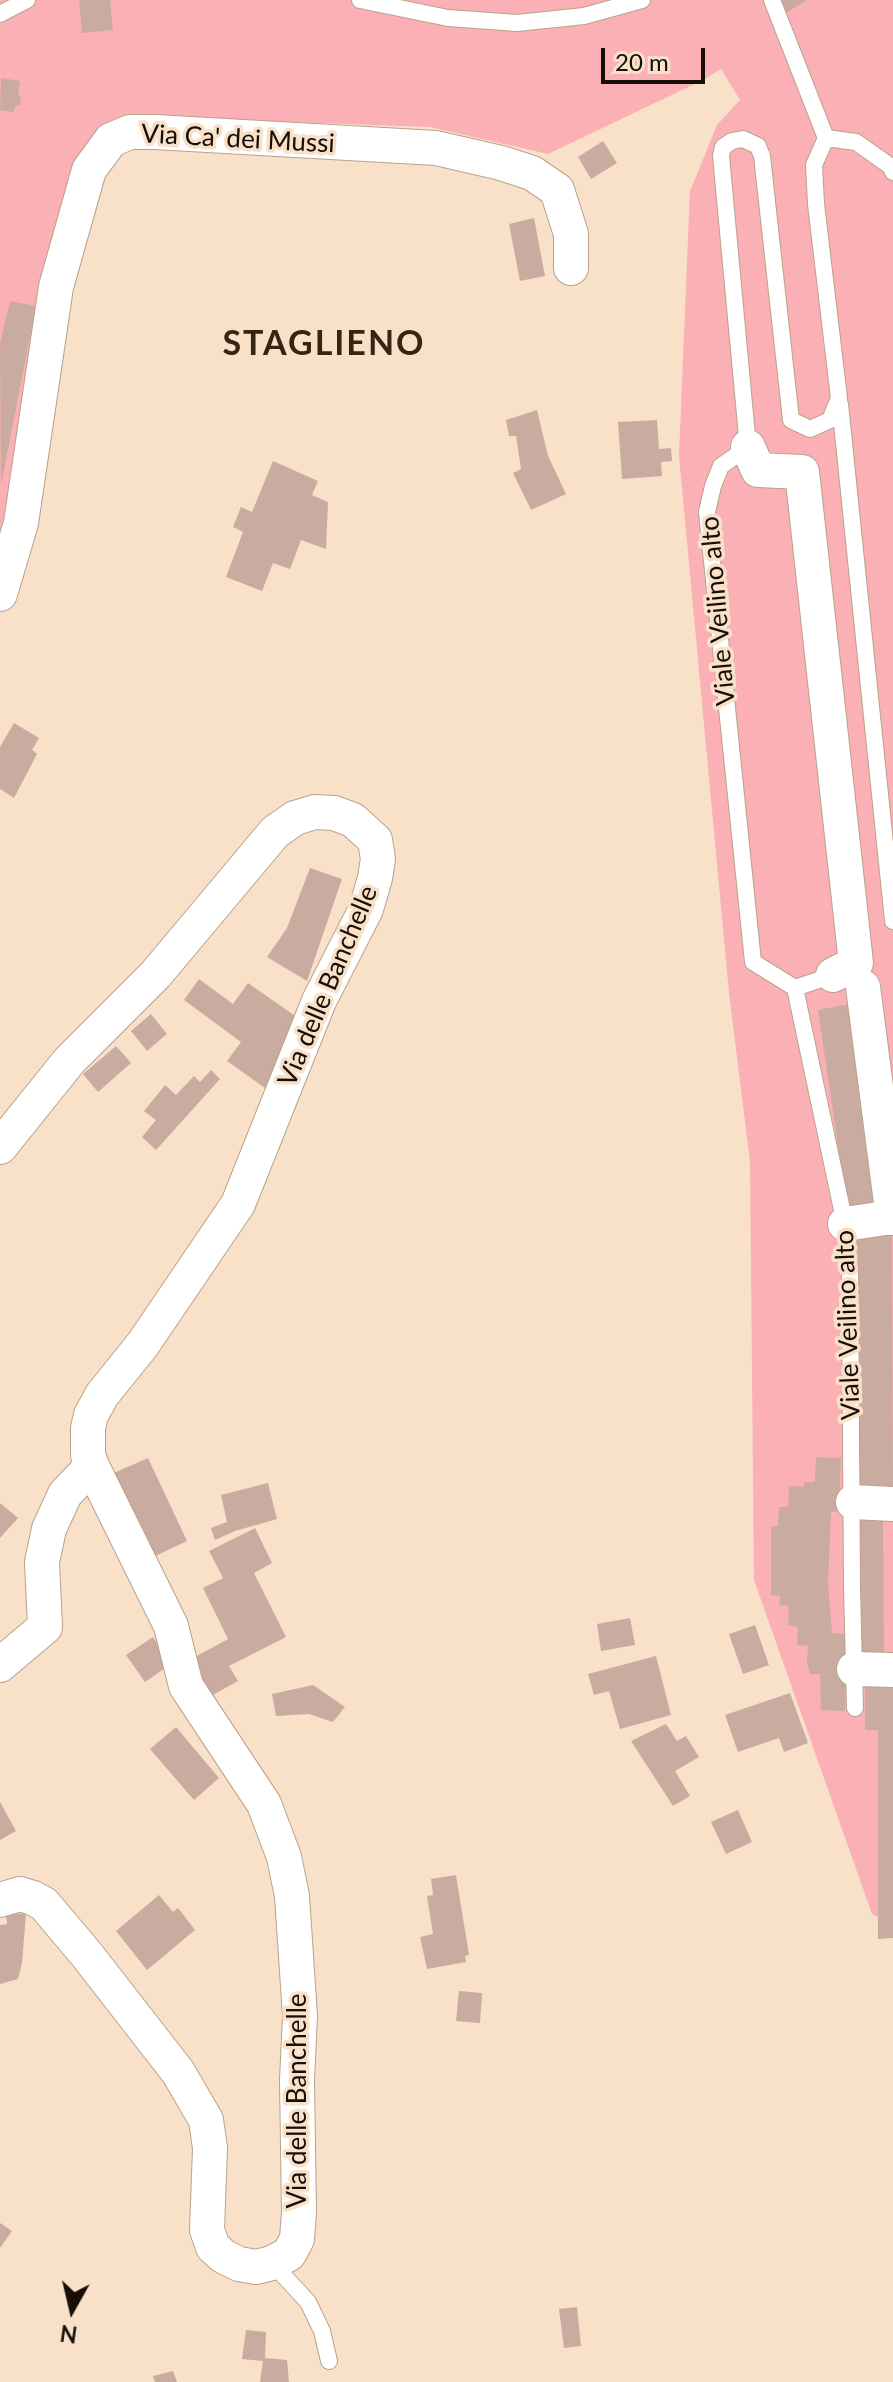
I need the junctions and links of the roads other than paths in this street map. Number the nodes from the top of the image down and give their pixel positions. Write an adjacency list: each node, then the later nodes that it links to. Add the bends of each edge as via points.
1 (27, 0): 5 (lane)
2 (360, 0): 3 (lane, via 448,18 517,23 584,16)
3 (642, 0)
4 (772, 0): 6 (lane)
5 (0, 14)
6 (826, 138): 7 (lane, via 856,142); 9 (lane, via 814,165)
7 (893, 172)
8 (571, 268): 11 (street, Via Ca' dei Mussi, via 571,234 557,190 532,173 501,163 436,148 155,132 130,132 111,140 89,170 56,287 21,523)
9 (839, 398): 10 (lane, via 830,420 810,429 791,420 762,156 758,146 743,139 732,141 721,156); 12 (lane)
10 (748, 447): 13 (street, via 758,470 802,472 856,963); 14 (lane, Viale Veilino alto, via 721,466 707,512 753,962)
11 (0, 594)
12 (893, 921)
13 (848, 981): 14 (lane); 16 (street)
14 (795, 988): 17 (lane, Viale Veilino alto)
15 (0, 1147): 18 (street, Via delle Banchelle, via 69,1061 156,974 275,832 295,818 334,813 353,820 375,840 378,859 366,909 319,1001 238,1204 102,1395 88,1428)
16 (893, 1218): 17 (street)
17 (845, 1224): 19 (lane, Viale Veilino alto)
18 (92, 1466): 21 (street, via 65,1494 46,1537 45,1627); 26 (street, Via delle Banchelle, via 171,1626 186,1686 264,1804 284,1857 292,1896 300,2016 299,2212 297,2239 289,2254)
19 (853, 1502): 20 (street); 22 (lane, Viale Veilino alto)
20 (893, 1504)
21 (0, 1665)
22 (854, 1669): 23 (street); 24 (lane, Viale Veilino alto)
23 (893, 1670)
24 (855, 1708)
25 (0, 1900): 26 (street, via 20,1894 44,1904 178,2072 206,2120 207,2230 213,2247 239,2264)
26 (272, 2263): 27 (lane, via 308,2302)
27 (329, 2361)

